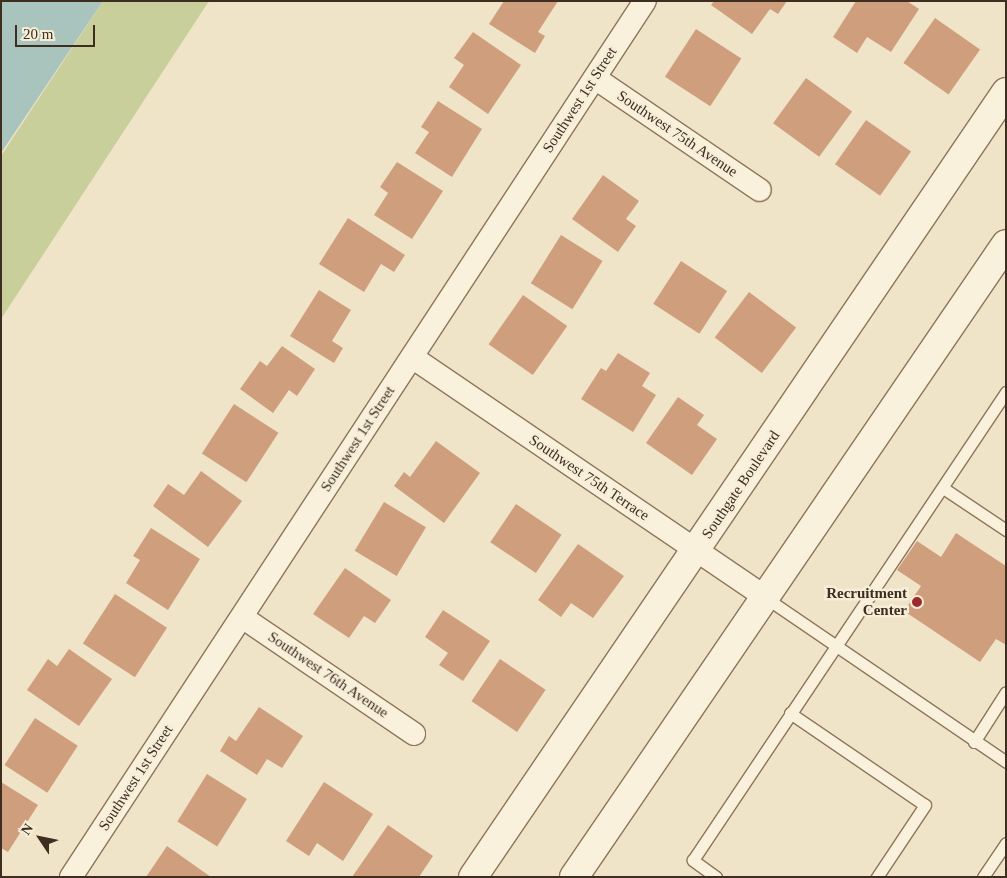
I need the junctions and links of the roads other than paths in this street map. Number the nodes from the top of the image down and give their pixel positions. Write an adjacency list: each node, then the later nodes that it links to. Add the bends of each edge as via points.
1 (645, 1): 2 (street, Southwest 1st Street)
2 (595, 78): 4 (street, Southwest 75th Avenue); 6 (street, Southwest 1st Street)
3 (1006, 92): 10 (main road, Southgate Boulevard)
4 (760, 190)
5 (1005, 245): 11 (main road)
6 (412, 357): 10 (street, Southwest 75th Terrace); 12 (street, Southwest 1st Street)
7 (1006, 392): 8 (lane)
8 (943, 488): 9 (lane); 13 (lane)
9 (1006, 530)
10 (696, 551): 11 (street, Southwest 75th Terrace); 21 (main road, Southgate Boulevard)
11 (766, 598): 13 (lane); 22 (main road)
12 (242, 617): 16 (street, Southwest 76th Avenue); 20 (street, Southwest 1st Street)
13 (834, 646): 15 (lane); 17 (lane)
14 (1006, 692): 17 (lane)
15 (790, 713): 23 (lane, via 693,860); 24 (lane, via 925,805)
16 (414, 734)
17 (974, 742): 18 (lane)
18 (1006, 762)
19 (1006, 843): 25 (lane)
20 (71, 877)
21 (473, 877)
22 (574, 877)
23 (716, 877)
24 (877, 877)
25 (983, 877)

